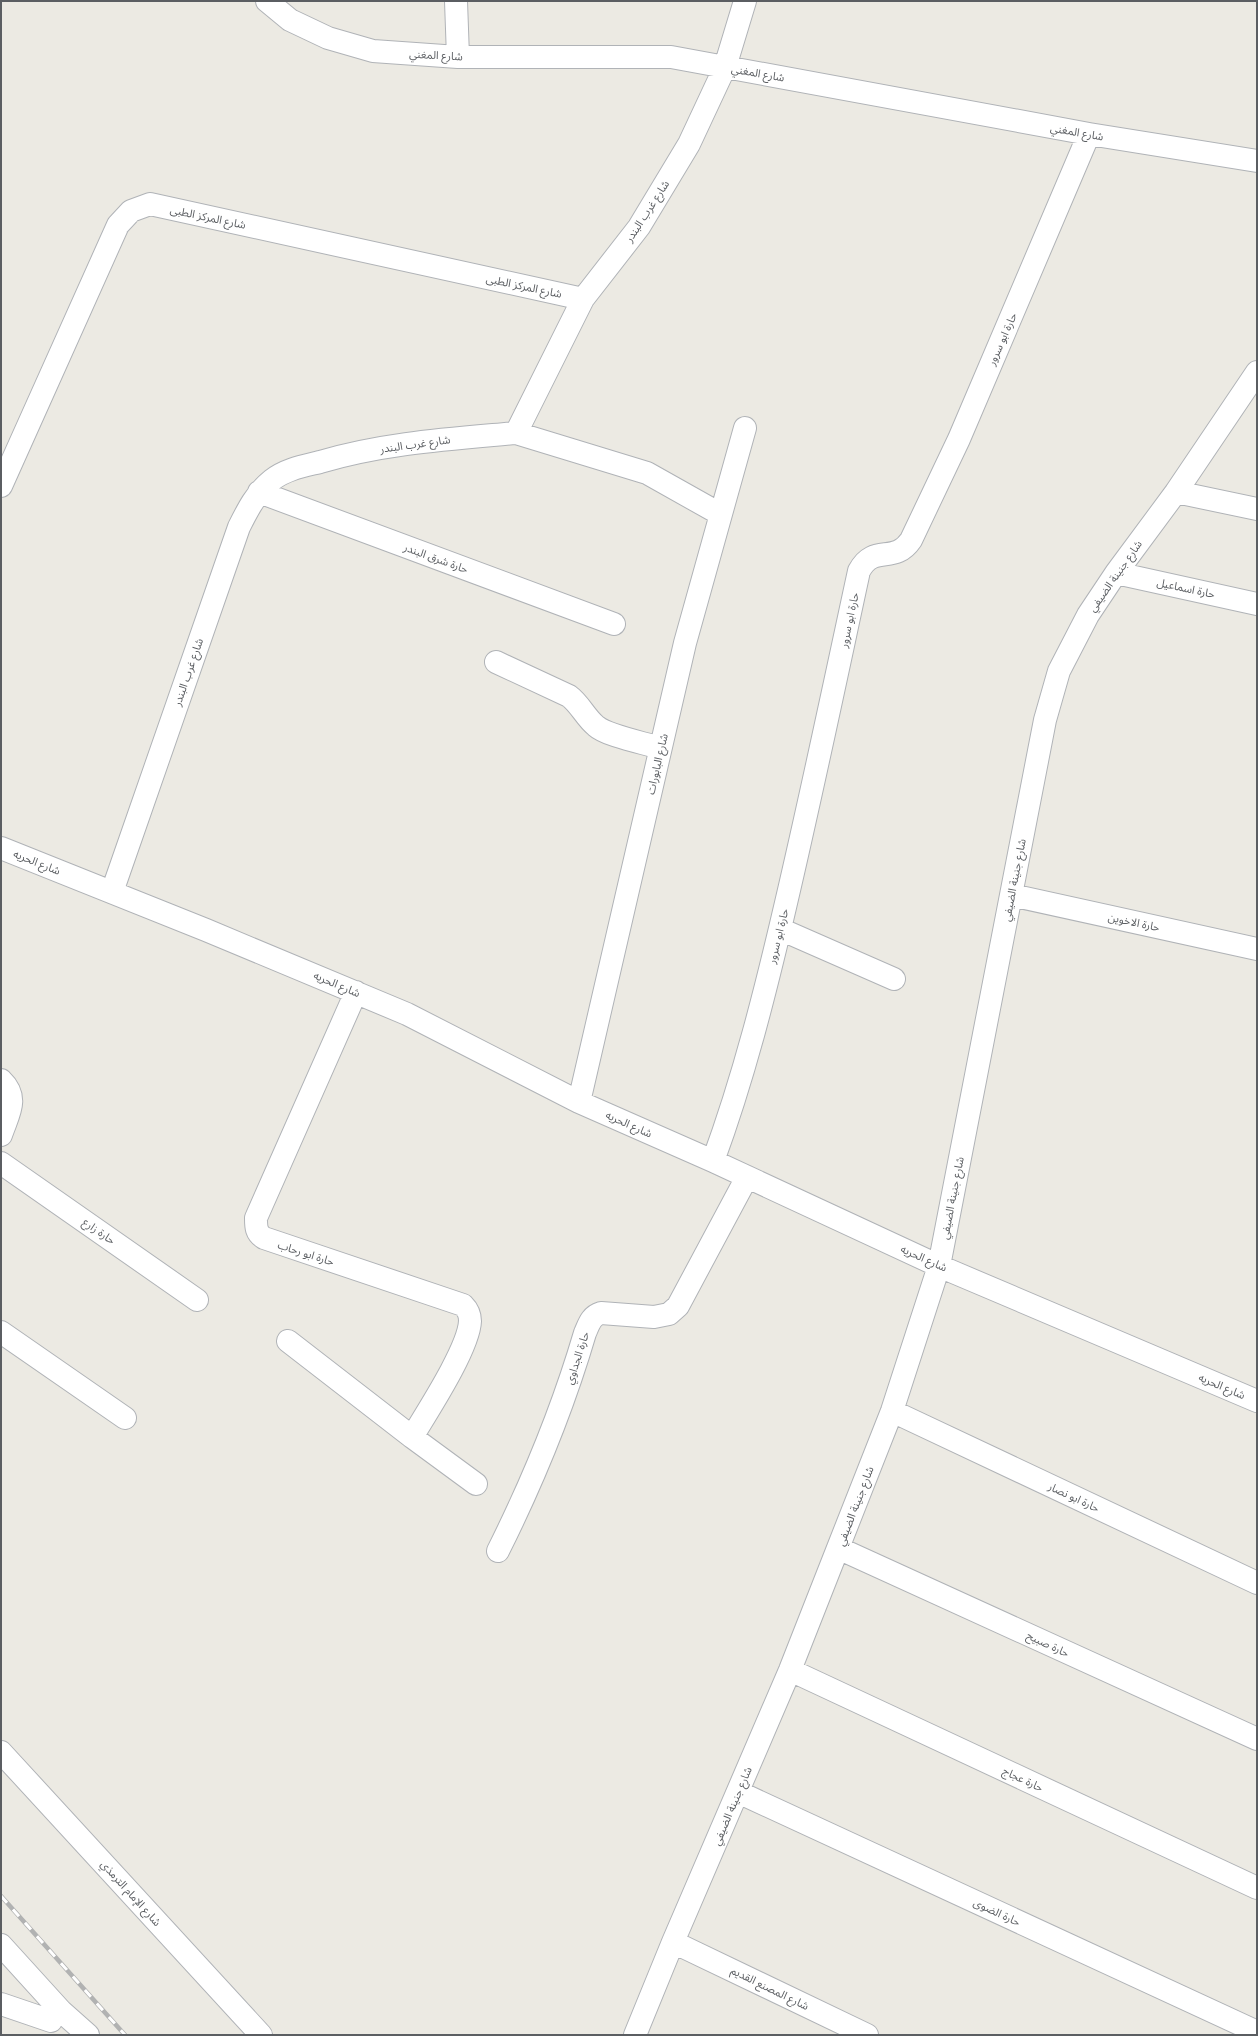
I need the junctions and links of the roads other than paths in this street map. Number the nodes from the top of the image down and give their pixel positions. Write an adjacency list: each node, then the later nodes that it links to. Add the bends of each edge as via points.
1 (267, 1): 4 (street, شارع المغني, via 290,20 328,38 373,51)
2 (456, 1): 4 (street)
3 (745, 1): 5 (street, شارع غرب البندر)
4 (458, 57): 5 (street, شارع المغني, via 672,57)
5 (725, 67): 6 (street, شارع المغني); 8 (street, شارع غرب البندر, via 689,144 639,227)
6 (1089, 134): 7 (street, شارع المغني); 25 (street, حارة ابو سرور, via 959,439 911,540 899,553 873,556 859,571 804,830)
7 (1257, 161)
8 (583, 299): 11 (street, شارع غرب البندر); 12 (street, شارع المركز الطبى, via 150,204 131,211 118,225)
9 (1257, 372): 14 (street, شارع جنينة الضيفي)
10 (745, 428): 16 (street, شارع البابورات)
11 (516, 433): 13 (street, شارع غرب البندر, via 418,442 348,454 293,469 273,479); 16 (street, via 647,473)
12 (1, 486)
13 (259, 492): 19 (street, حارة شرق البندر); 23 (street, شارع غرب البندر, via 239,527)
14 (1176, 492): 15 (street); 17 (street, شارع جنينة الضيفي)
15 (1257, 509)
16 (720, 514): 21 (street, شارع البابورات)
17 (1116, 573): 18 (street, حارة اسماعيل); 24 (street, شارع جنينة الضيفي, via 1088,615 1059,670 1044,720)
18 (1257, 604)
19 (614, 624)
20 (496, 662): 21 (street, via 569,696 602,730)
21 (660, 748): 30 (street, شارع البابورات)
22 (1, 848): 23 (street, شارع الحريه)
23 (112, 892): 28 (street, شارع الحريه)
24 (1011, 896): 26 (street, حارة الاخوين); 35 (street, شارع جنينة الضيفي)
25 (780, 929): 27 (street); 32 (street, حارة ابو سرور, via 728,1121)
26 (1257, 950)
27 (894, 979)
28 (356, 992): 30 (street, شارع الحريه, via 407,1014); 42 (street, حارة ابو رحاب, via 256,1218 256,1227 259,1235 264,1238 463,1305 467,1310 470,1322 461,1351)
29 (1, 1080): 31 (street, via 11,1091 12,1098)
30 (579, 1102): 32 (street, شارع الحريه)
31 (1, 1134)
32 (713, 1161): 34 (street, شارع الحريه)
33 (1, 1162): 36 (street, حارة زارع)
34 (747, 1177): 35 (street, شارع الحريه); 45 (street, حارة الجداوي, via 674,1310 669,1314 654,1317 601,1312 592,1319 529,1490)
35 (938, 1266): 39 (street, شارع الحريه); 40 (street, شارع جنينة الضيفي)
36 (197, 1300)
37 (1, 1332): 41 (street)
38 (288, 1341): 42 (street)
39 (1257, 1401)
40 (892, 1411): 44 (street, شارع جنينة الضيفي); 46 (street, حارة ابو نصار)
41 (125, 1418)
42 (412, 1438): 43 (street)
43 (476, 1484)
44 (838, 1548): 47 (street, شارع جنينة الضيفي); 48 (street, حارة صبيح)
45 (498, 1551)
46 (1257, 1583)
47 (790, 1670): 50 (street, شارع جنينة الضيفي); 51 (street, حارة عجاج)
48 (1257, 1739)
49 (1, 1752): 58 (street, شارع الإمام الترمذي)
50 (738, 1792): 52 (street, شارع جنينة الضيفي); 56 (street, حارة الضوى)
51 (1257, 1888)
52 (673, 1942): 59 (street, شارع جنينة الضيفي); 60 (street, شارع المصنع القديم)
53 (1, 1945): 55 (street)
54 (1, 2004): 55 (street)
55 (51, 2022): 57 (street)
56 (1257, 2032)
57 (88, 2035)
58 (261, 2035)
59 (635, 2035)
60 (867, 2035)

